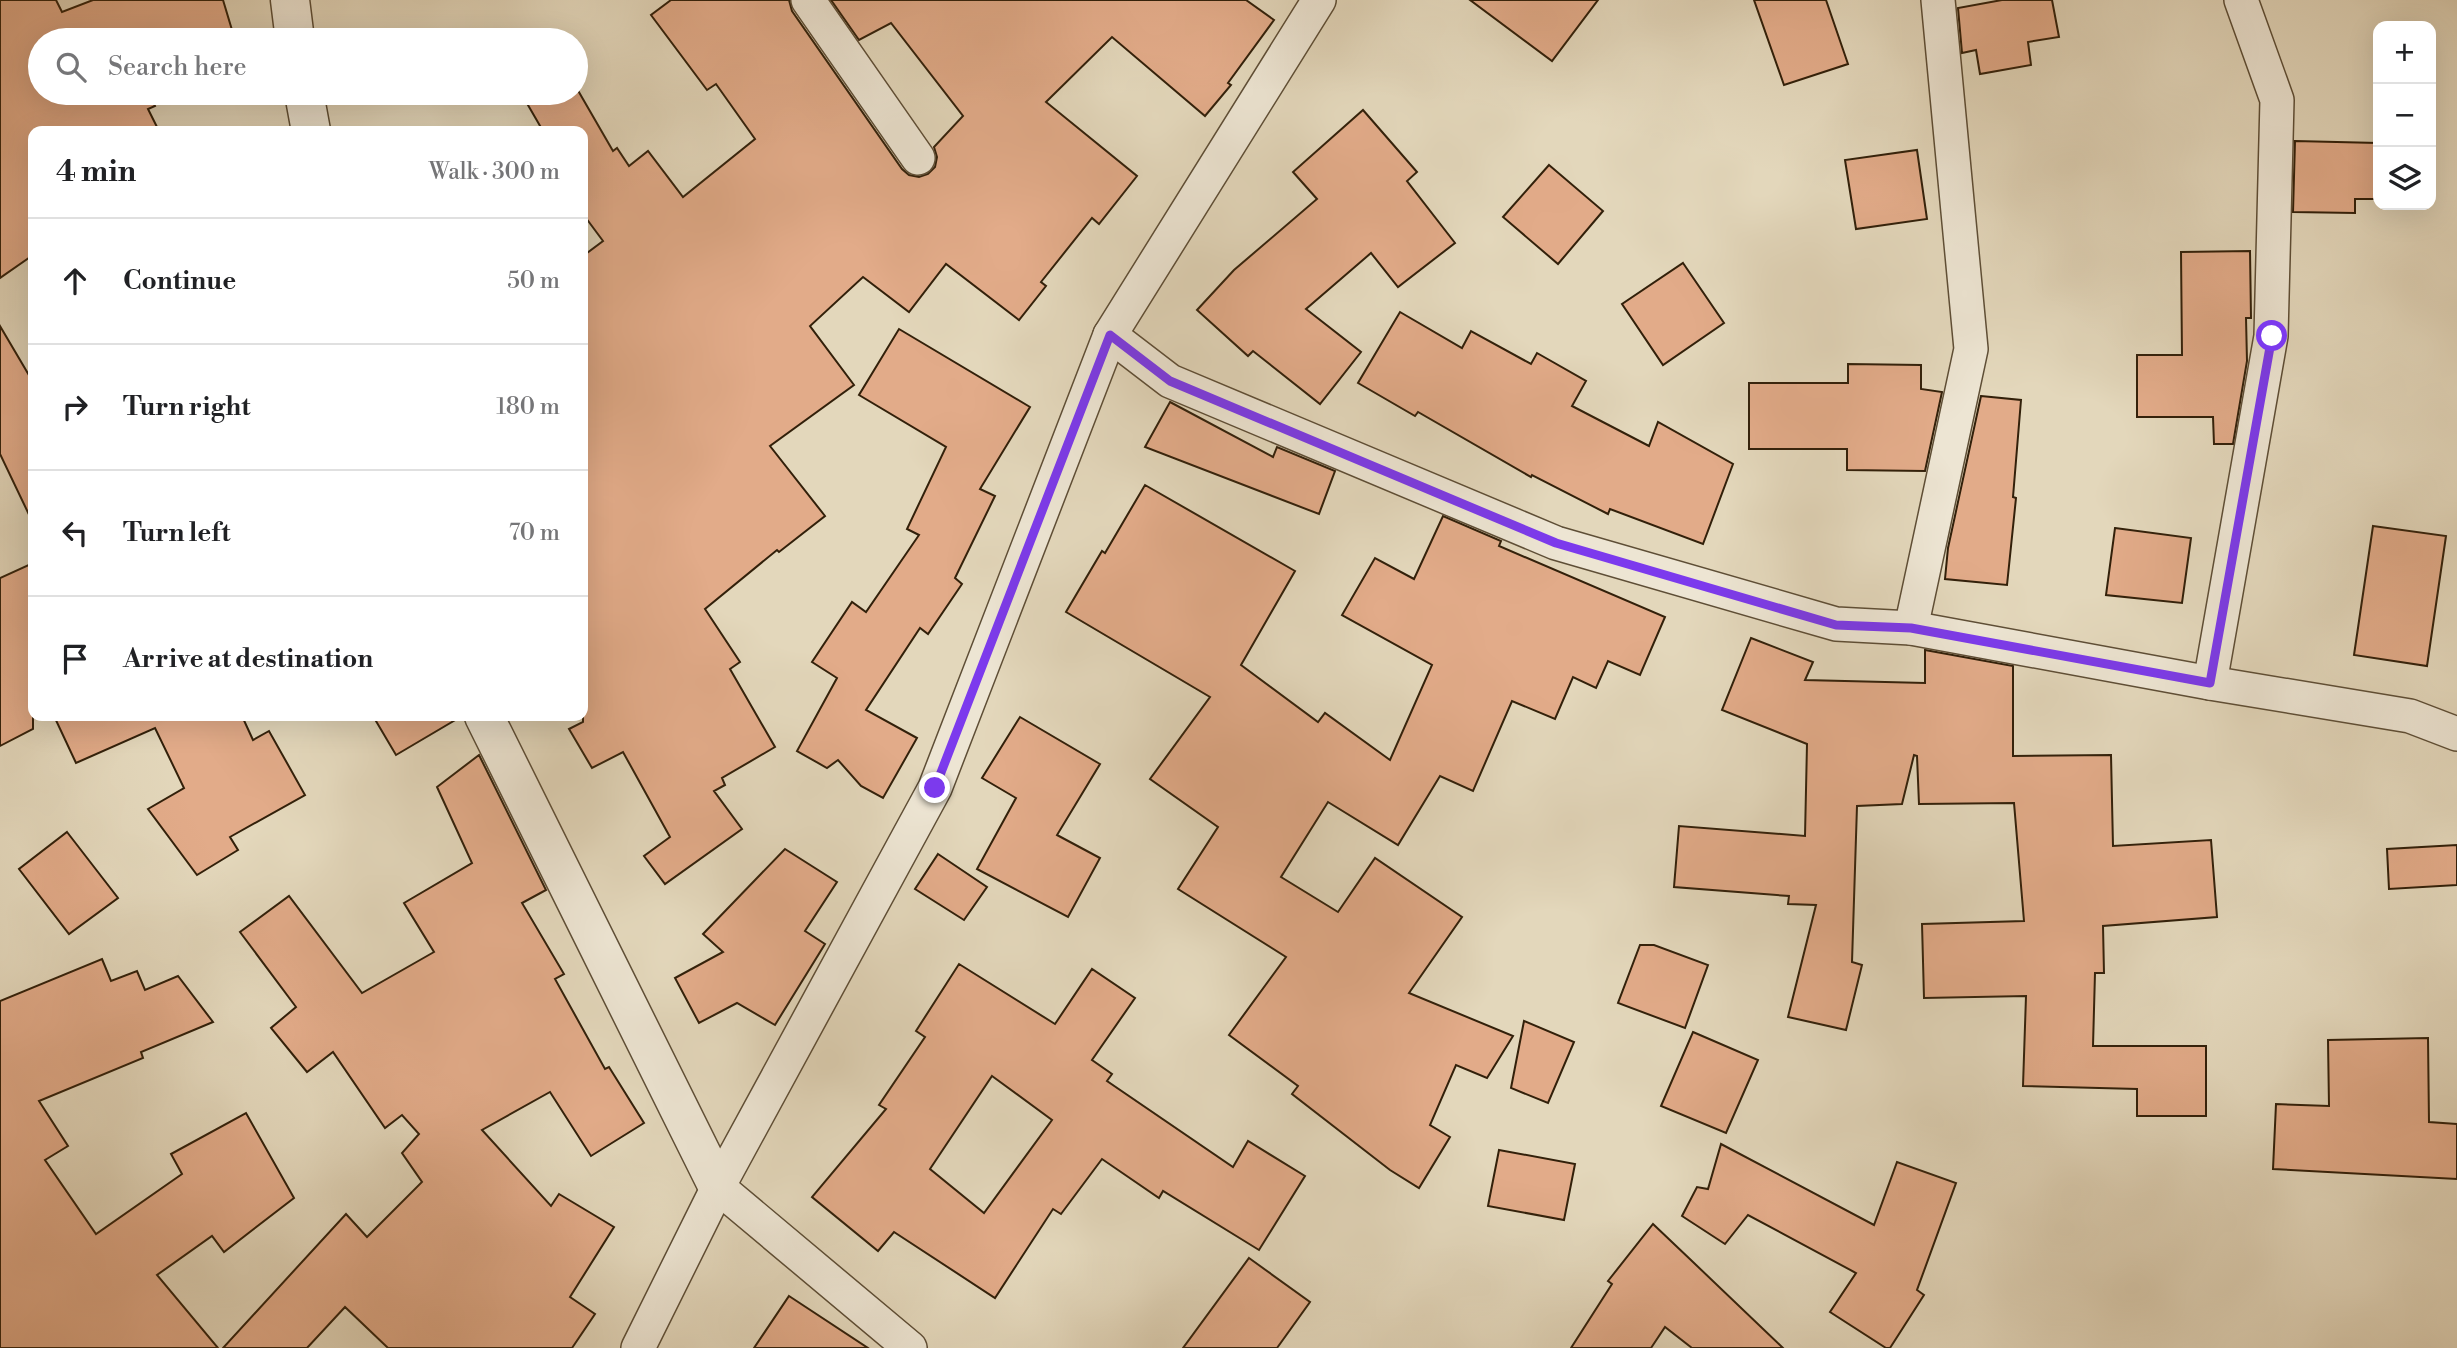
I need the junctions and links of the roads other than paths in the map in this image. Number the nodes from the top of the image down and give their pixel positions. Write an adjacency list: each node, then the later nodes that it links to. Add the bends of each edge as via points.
1 (290, 0): 6 (street)
2 (807, 0): 9 (street)
3 (1319, 0): 10 (street)
4 (1938, 0): 11 (street, via 1971,349)
5 (2241, 0): 12 (street, via 2277,100 2272,336)
6 (294, 28)
7 (306, 105): 8 (street)
8 (310, 126)
9 (918, 158)
10 (1110, 335): 11 (street, via 1170,381 1556,543 1836,625); 15 (street, via 935,788)
11 (1911, 628): 12 (street)
12 (2210, 683): 14 (street, via 2410,716)
13 (486, 721): 15 (street)
14 (2457, 734)
15 (718, 1186): 16 (street); 17 (street)
16 (638, 1348)
17 (910, 1348)

